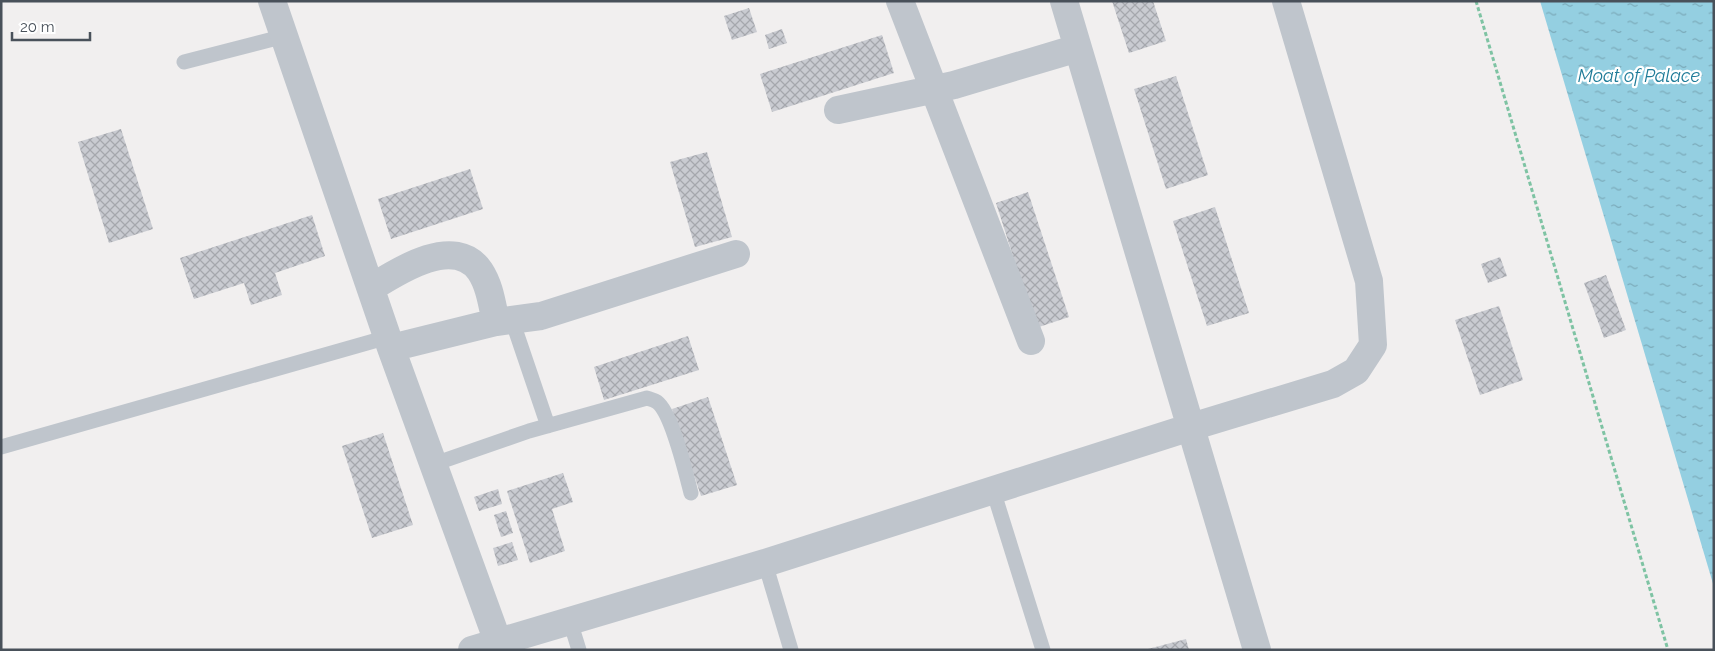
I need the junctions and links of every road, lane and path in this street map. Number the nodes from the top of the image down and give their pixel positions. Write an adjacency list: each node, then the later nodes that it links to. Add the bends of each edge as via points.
1 (272, 1): 6 (street)
2 (900, 1): 9 (street)
3 (1064, 1): 7 (street)
4 (1286, 1): 17 (street, via 1366,265 1372,297 1373,345 1356,371 1333,384)
5 (1476, 1): 30 (path)
6 (284, 36): 8 (lane); 12 (street)
7 (1078, 48): 9 (street); 17 (street)
8 (184, 62)
9 (933, 89): 10 (street); 14 (street)
10 (838, 110)
11 (736, 254): 13 (street, via 541,316)
12 (371, 288): 13 (street, via 412,263 450,255 465,257 480,271); 15 (street)
13 (504, 321): 15 (street); 16 (lane)
14 (1031, 341)
15 (390, 342): 18 (lane); 19 (street)
16 (548, 426): 19 (lane); 21 (lane, via 647,398 658,403 672,429)
17 (1191, 427): 20 (street); 29 (street)
18 (1, 447)
19 (434, 464): 24 (street)
20 (993, 490): 22 (street); 28 (lane)
21 (691, 493)
22 (765, 563): 23 (street); 27 (lane)
23 (570, 621): 24 (street); 26 (lane)
24 (498, 642): 25 (street)
25 (472, 650)
26 (579, 650)
27 (791, 650)
28 (1043, 650)
29 (1257, 650)
30 (1668, 650)

